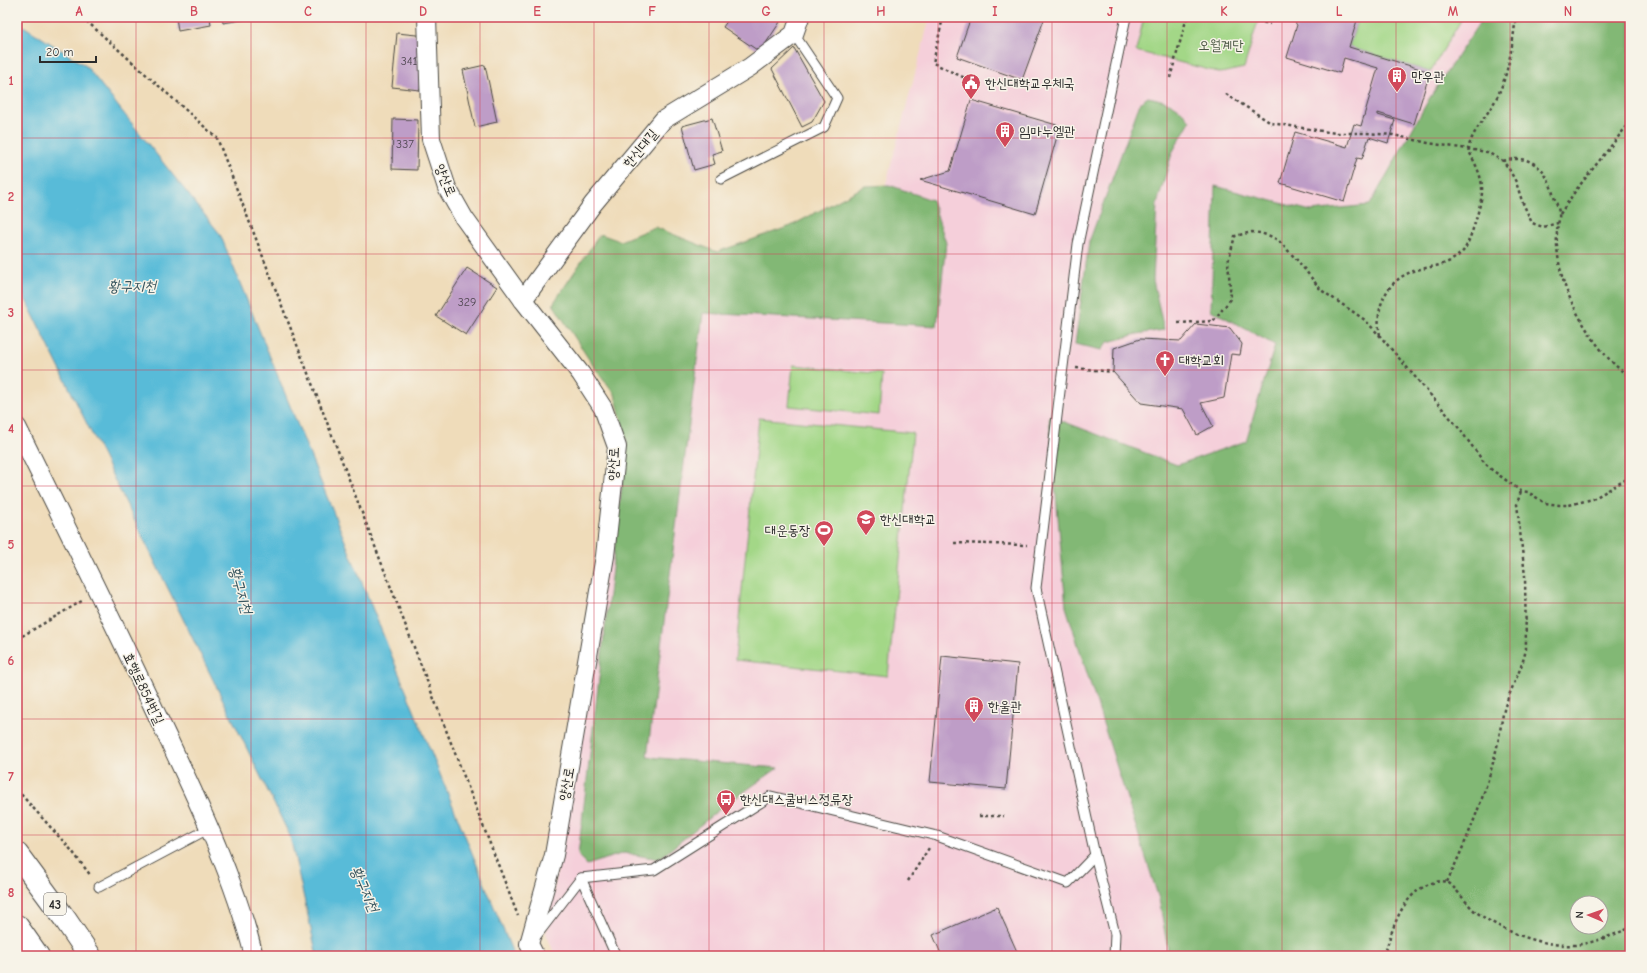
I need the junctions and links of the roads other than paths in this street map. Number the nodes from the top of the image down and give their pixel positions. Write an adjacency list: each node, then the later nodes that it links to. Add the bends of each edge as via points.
1 (427, 17): 6 (street, 양산로, via 431,139 447,188 464,218)
2 (800, 17): 4 (street)
3 (1126, 17): 10 (lane, via 1078,244 1036,588)
4 (794, 34): 5 (lane, via 837,98 824,127); 6 (street, 한신대길, via 750,67 663,120 592,204)
5 (721, 179)
6 (523, 300): 14 (street, 양산로, via 585,380 603,408 617,447 605,556 555,847)
7 (17, 427): 8 (street, 효행로854번길)
8 (210, 828): 12 (lane); 17 (street, 효행로854번길, via 247,928)
9 (17, 854): 16 (highway, 43)
10 (1095, 855): 11 (lane, via 1068,883 937,836 771,796 654,870); 19 (lane, via 1115,934)
11 (581, 878): 14 (lane); 18 (lane)
12 (99, 887)
13 (17, 926): 15 (highway)
14 (532, 950)
15 (38, 956)
16 (90, 956)
17 (254, 956)
18 (616, 956)
19 (1114, 956)

